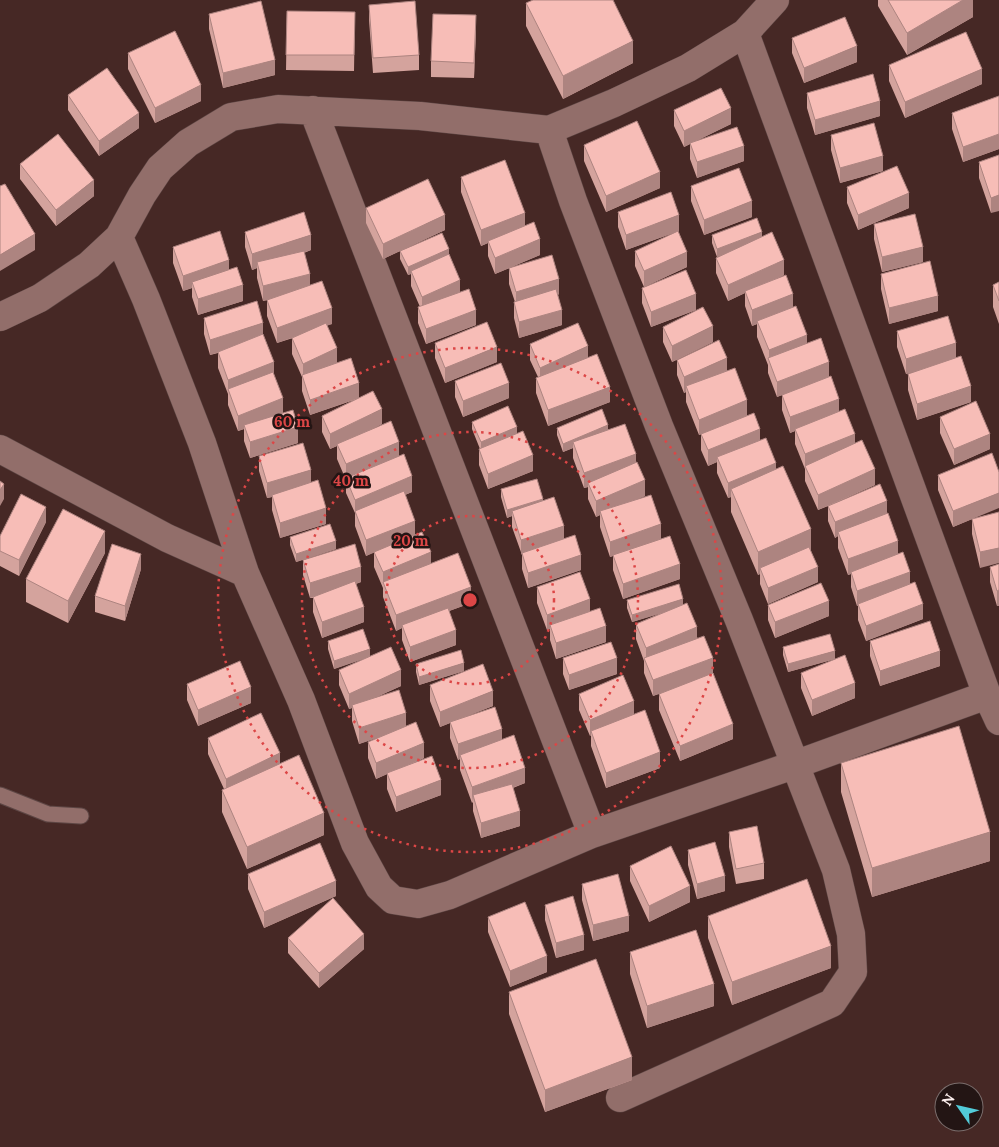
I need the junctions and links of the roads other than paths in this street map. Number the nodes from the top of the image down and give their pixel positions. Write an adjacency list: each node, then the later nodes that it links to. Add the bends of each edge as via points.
1 (775, 0): 2 (street)
2 (745, 33): 4 (street, via 688,68); 9 (street)
3 (313, 110): 4 (street, via 420,116); 5 (street, via 278,109 231,117 188,143 160,168); 14 (street)
4 (549, 130): 11 (street, via 656,417 739,620)
5 (119, 237): 6 (street, via 90,265 40,298); 8 (street, via 202,443)
6 (0, 317)
7 (0, 449): 8 (street, via 167,538)
8 (245, 573): 14 (street, via 301,700 355,842 379,887 393,900 418,904 450,895)
9 (987, 695): 10 (street); 11 (street)
10 (999, 721)
11 (794, 766): 14 (street); 15 (street, via 836,870 852,934 853,972 832,1003)
12 (0, 795): 13 (lane, via 48,814)
13 (81, 816)
14 (592, 834)
15 (620, 1098)

